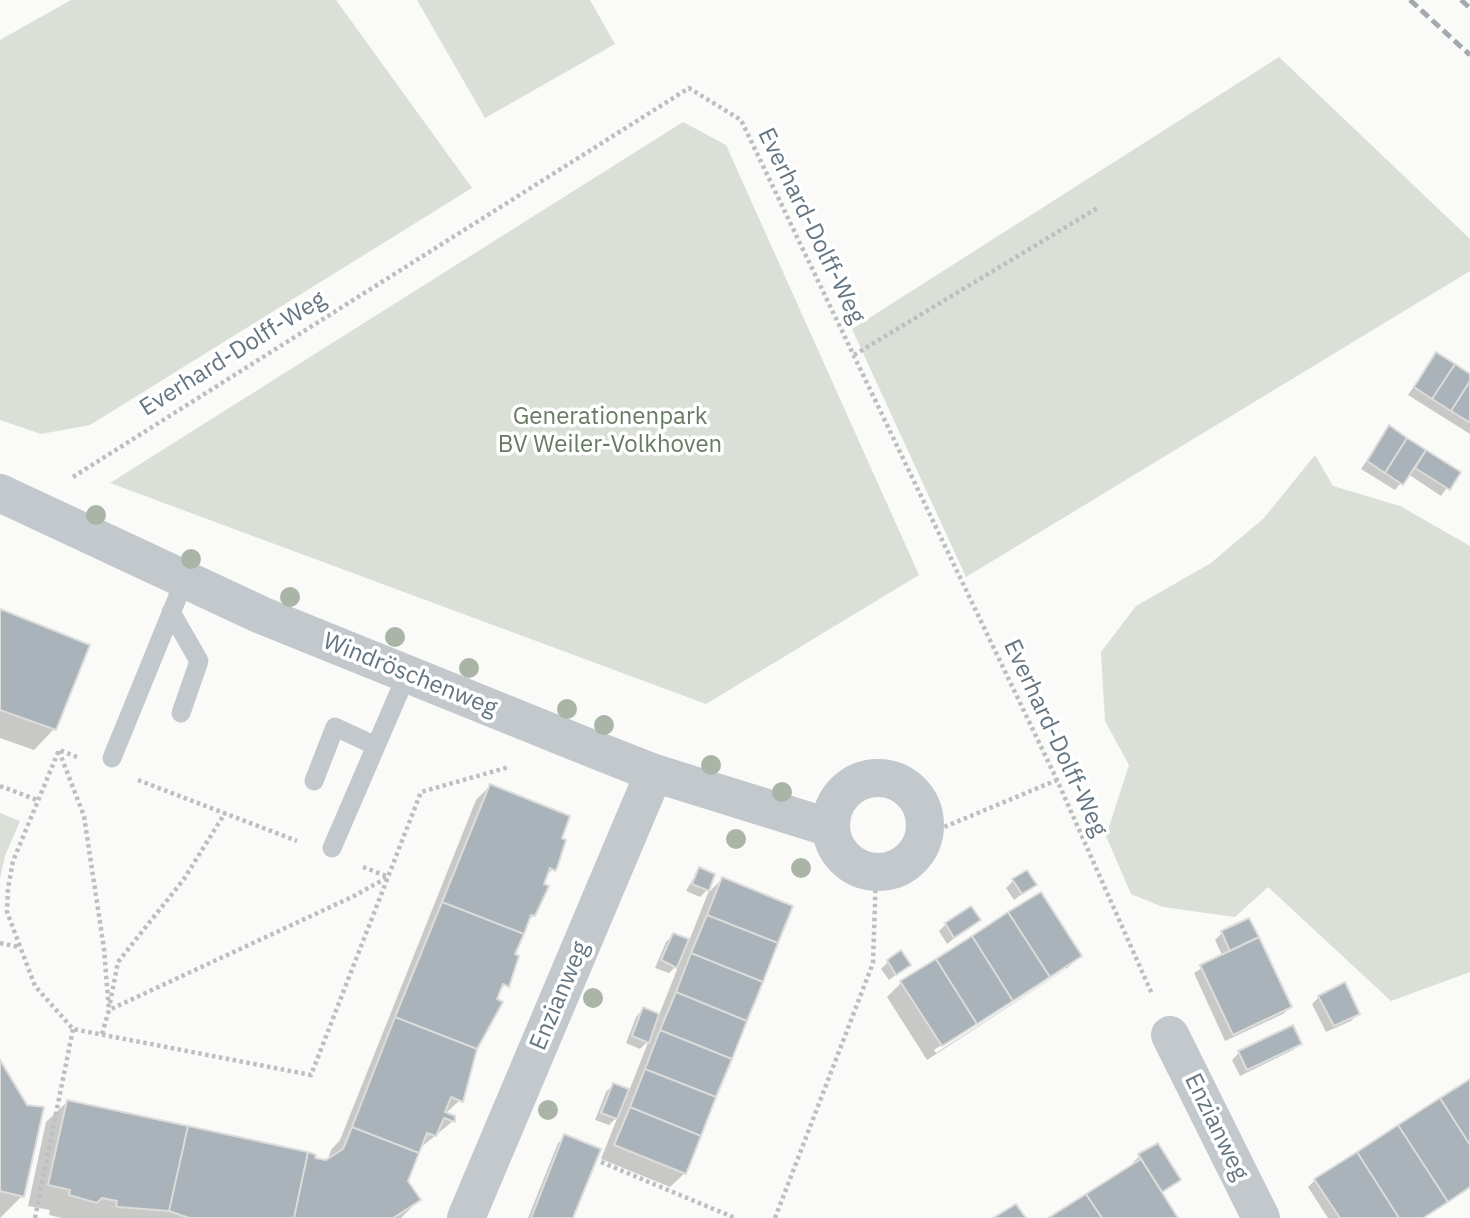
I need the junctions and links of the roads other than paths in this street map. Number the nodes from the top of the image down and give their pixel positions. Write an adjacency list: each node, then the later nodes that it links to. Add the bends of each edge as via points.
1 (14, 499): 2 (street, Windröschenweg)
2 (178, 596): 3 (street, Windröschenweg, via 261,615); 4 (lane, via 199,661); 6 (lane)
3 (407, 674): 5 (lane); 7 (street, Windröschenweg)
4 (181, 713)
5 (376, 746): 8 (lane, via 335,727); 10 (lane)
6 (112, 758)
7 (654, 773): 9 (street, Windröschenweg); 12 (street, Enzianweg)
8 (314, 781)
9 (831, 828): 9 (street, via 845,859 876,872 891,871 916,854 925,835 925,814 917,797 900,783 886,778 863,780 845,791 833,812)
10 (332, 848)
11 (1170, 1035): 13 (street, Enzianweg)
12 (466, 1218)
13 (1261, 1218)

